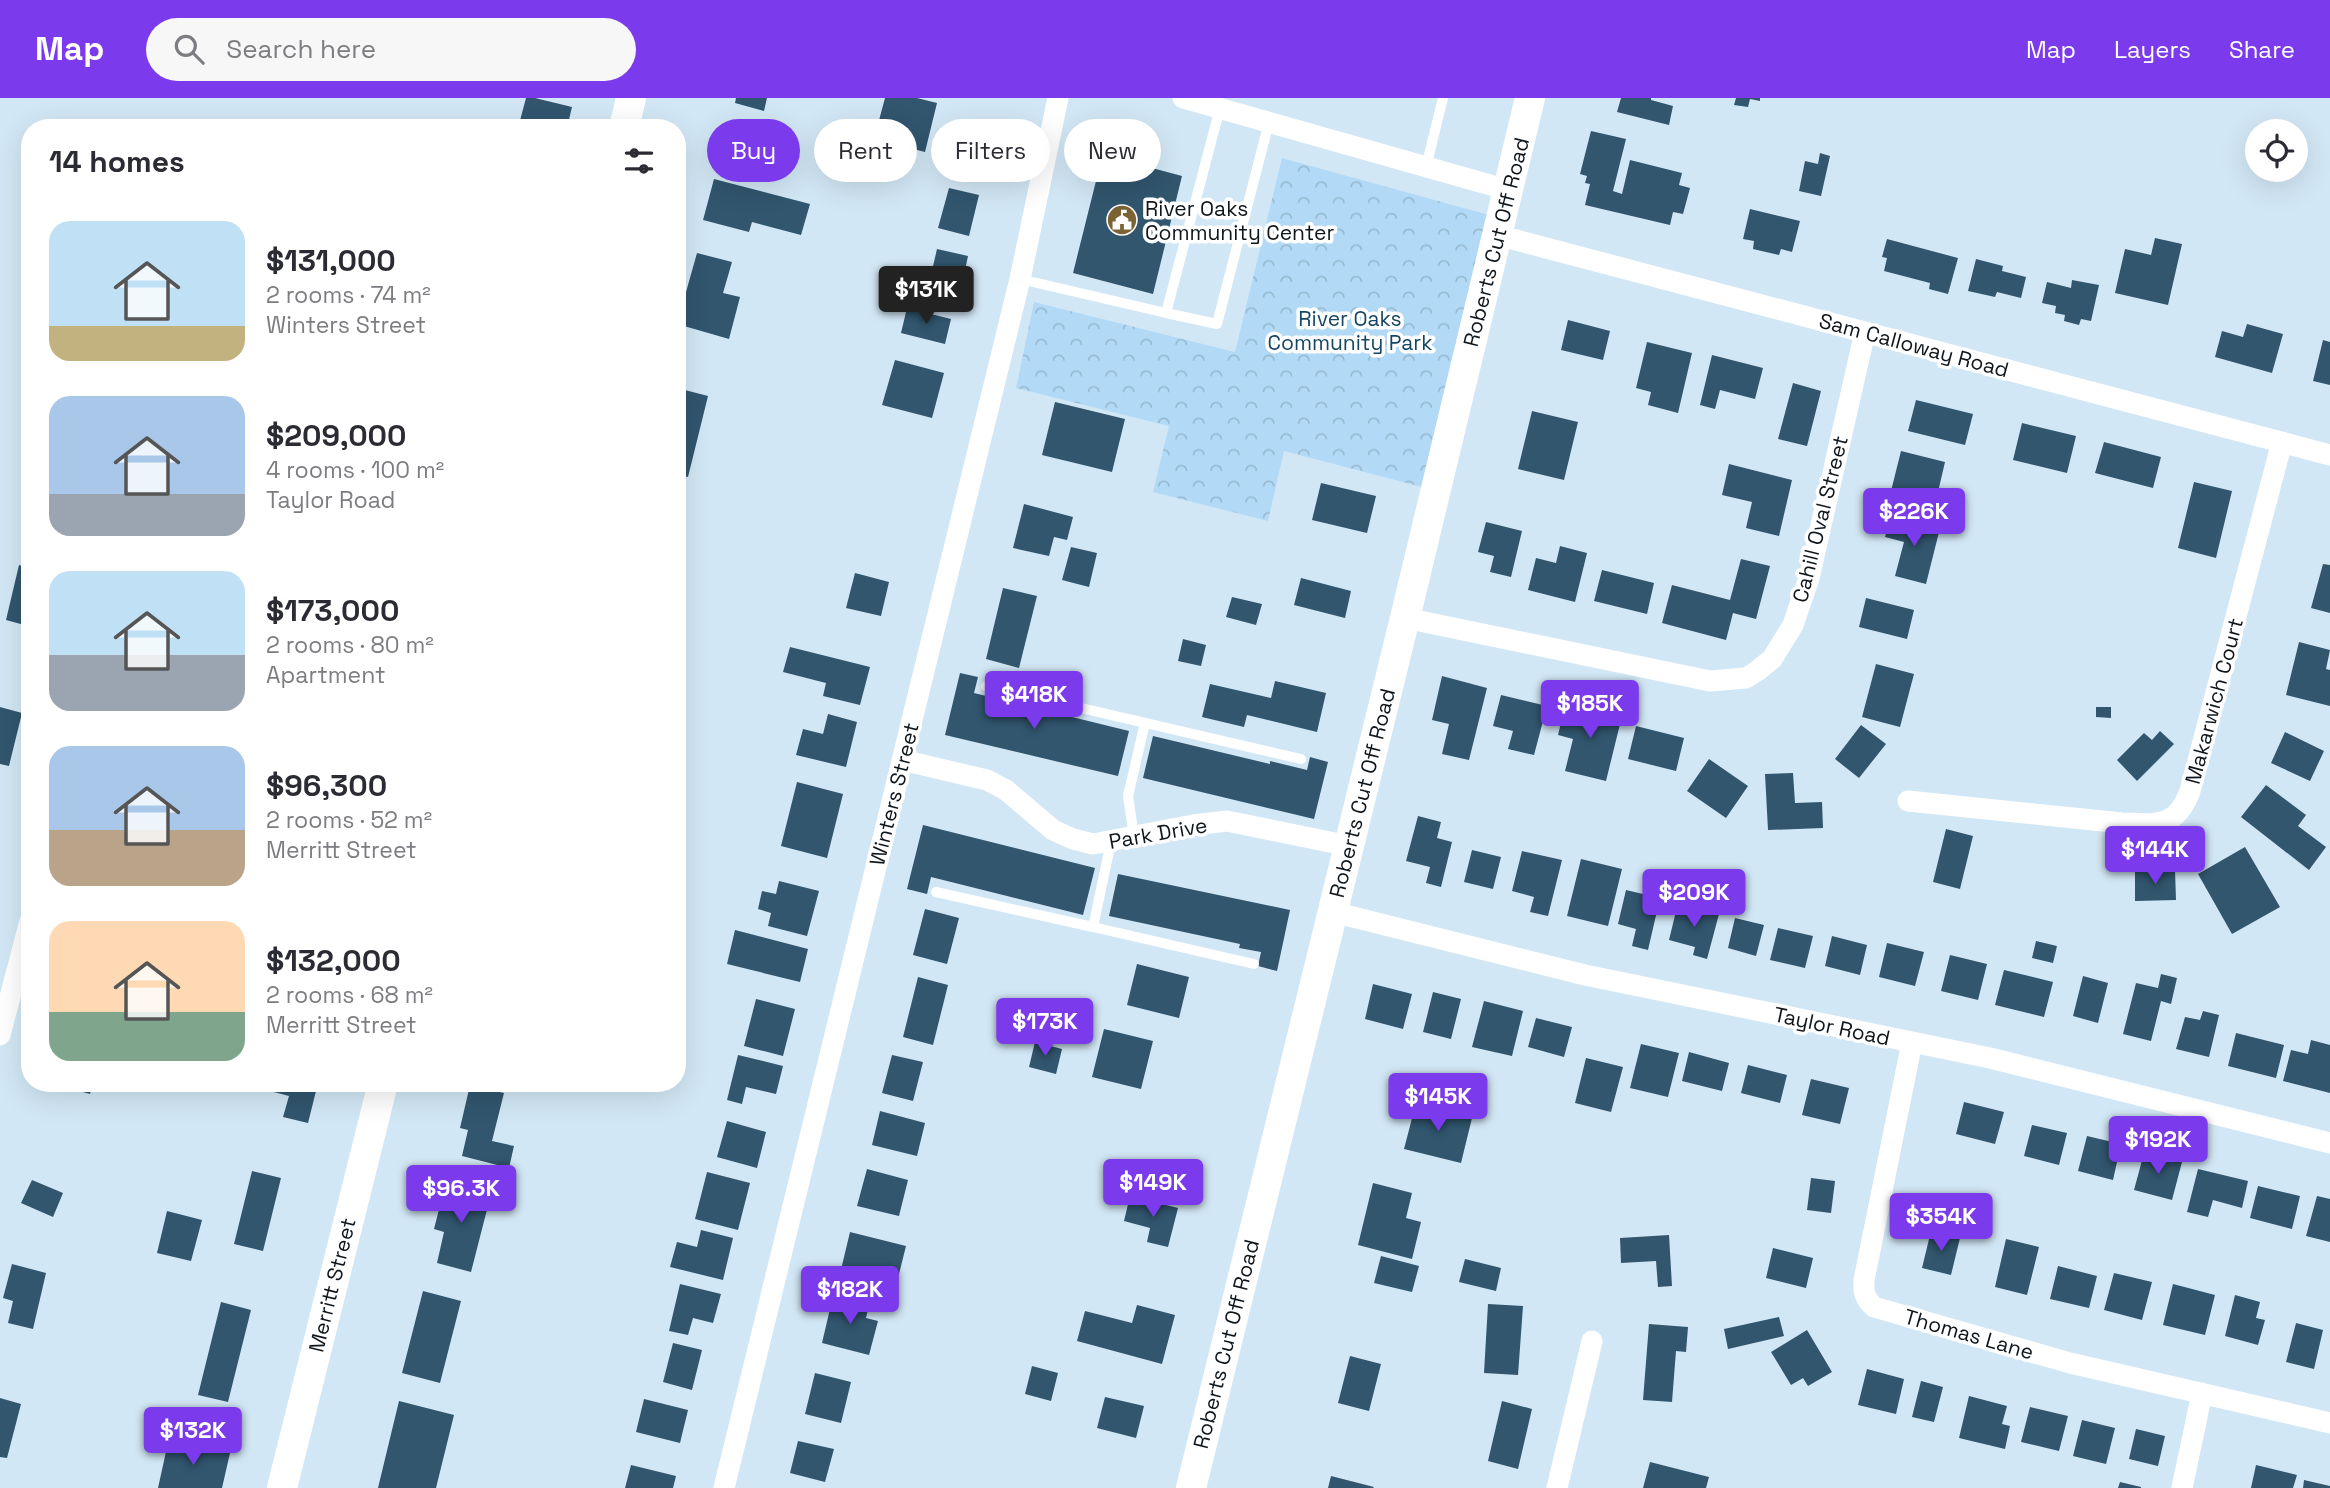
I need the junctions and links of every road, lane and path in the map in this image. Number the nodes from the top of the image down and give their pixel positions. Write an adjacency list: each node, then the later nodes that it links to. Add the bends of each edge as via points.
1 (631, 98): 7 (street)
2 (1058, 98): 12 (street, Winters Street)
3 (1183, 98): 6 (street)
4 (1443, 98): 9 (lane)
5 (1530, 98): 10 (street, Roberts Cut Off Road)
6 (1220, 108): 8 (street); 13 (lane)
7 (626, 119)
8 (1269, 122): 9 (street); 13 (lane, via 1217,324)
9 (1426, 166): 10 (street)
10 (1508, 190): 11 (street, Roberts Cut Off Road)
11 (1497, 235): 14 (street, Sam Calloway Road); 17 (street, Roberts Cut Off Road)
12 (1020, 279): 13 (lane); 21 (street, Winters Street)
13 (1166, 313)
14 (1865, 332): 15 (street, Sam Calloway Road); 17 (street, Cahill Oval Street, via 1809,578 1793,625 1772,659 1745,678 1710,681)
15 (2282, 442): 16 (street, Sam Calloway Road); 22 (street, Makarwich Court, via 2190,791 2185,805 2170,821 2122,823)
16 (2330, 454)
17 (1405, 618): 25 (street, Roberts Cut Off Road)
18 (986, 686): 19 (lane)
19 (1145, 723): 20 (lane); 23 (lane, via 1128,796)
20 (1301, 759)
21 (902, 760): 24 (street, Park Drive, via 987,780 1006,790 1053,830 1093,844); 39 (street, Winters Street)
22 (1908, 801)
23 (1134, 837): 24 (street, Park Drive); 25 (street, Park Drive, via 1227,821)
24 (1111, 842): 28 (lane)
25 (1349, 846): 27 (street, Roberts Cut Off Road)
26 (936, 892): 28 (lane)
27 (1333, 912): 32 (street, Taylor Road, via 1585,975); 40 (street, Roberts Cut Off Road)
28 (1093, 927): 30 (lane)
29 (21, 955): 31 (street)
30 (1254, 964)
31 (0, 1035)
32 (1912, 1042): 34 (street, Taylor Road); 36 (street, Thomas Lane, via 1864,1280 1868,1301 1874,1307 2070,1363)
33 (381, 1092): 38 (street, Merritt Street)
34 (2330, 1143)
35 (1592, 1341): 41 (street)
36 (2202, 1393): 37 (street, Thomas Lane); 42 (street)
37 (2330, 1423)
38 (282, 1488)
39 (724, 1488)
40 (1191, 1488)
41 (1557, 1488)
42 (2182, 1488)

